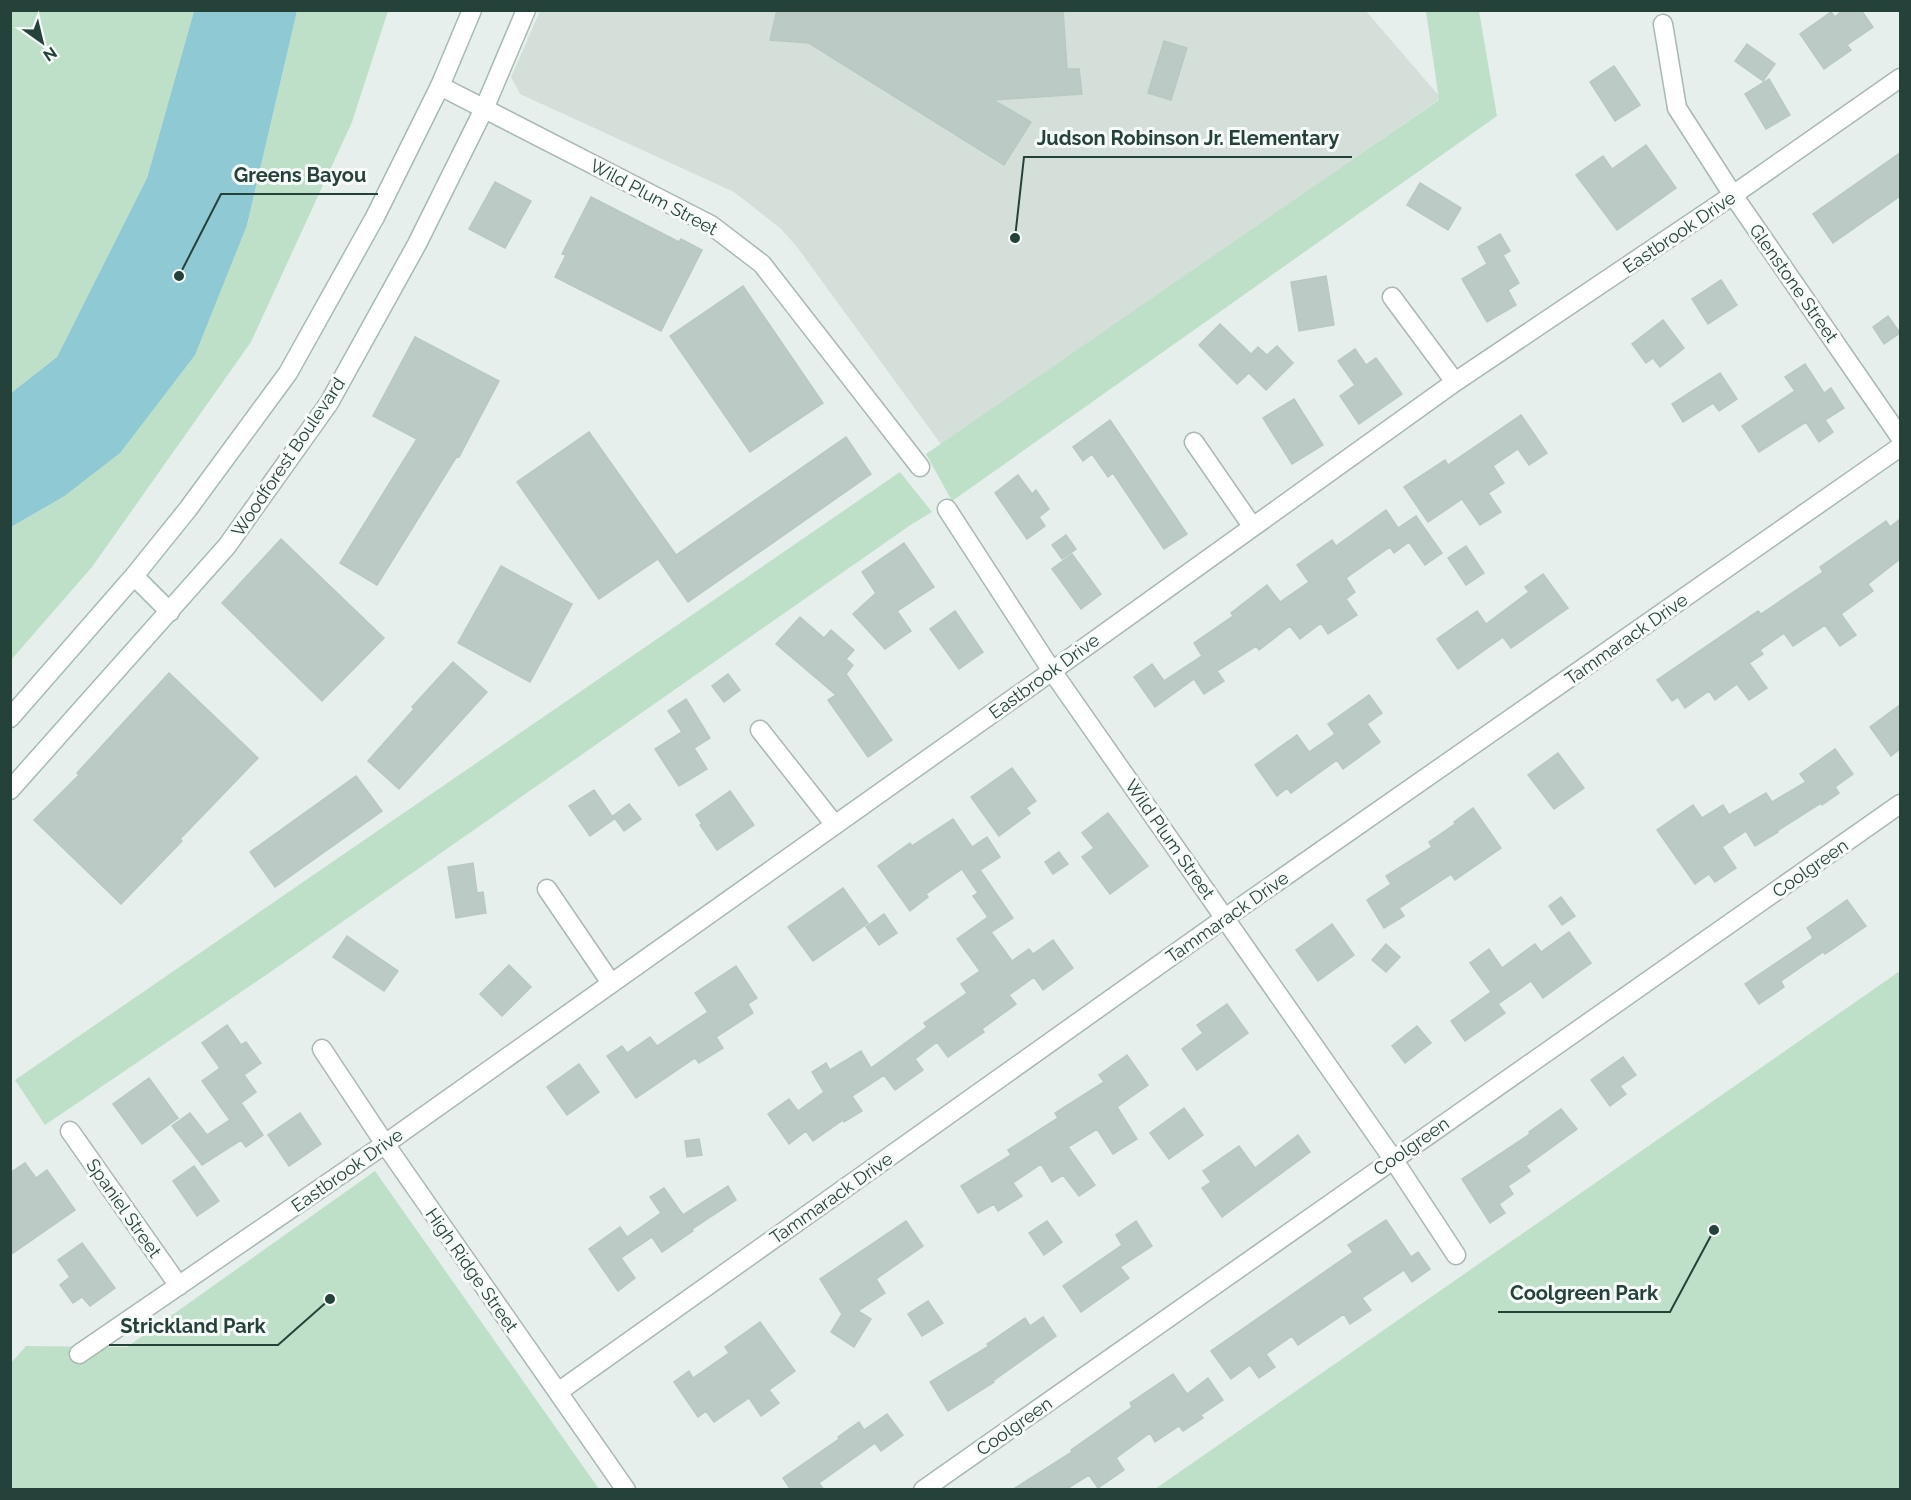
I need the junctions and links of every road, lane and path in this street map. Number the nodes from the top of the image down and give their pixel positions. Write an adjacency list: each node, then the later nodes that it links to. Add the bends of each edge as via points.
1 (472, 10): 5 (street)
2 (526, 10): 6 (street, Woodforest Boulevard)
3 (1663, 24): 7 (street, Glenstone Street, via 1677,108)
4 (1900, 78): 7 (street, Eastbrook Drive)
5 (440, 86): 6 (street, Wild Plum Street); 16 (street, via 375,217 288,373)
6 (484, 109): 13 (street, Wild Plum Street, via 711,225 762,264); 17 (street, Woodforest Boulevard, via 417,244 329,403 226,546)
7 (1733, 195): 9 (street, Eastbrook Drive); 10 (street, Glenstone Street)
8 (1392, 297): 9 (street)
9 (1455, 382): 15 (street, Eastbrook Drive)
10 (1900, 437)
11 (1194, 442): 15 (street)
12 (1900, 447): 25 (street, Tammarack Drive)
13 (920, 467)
14 (947, 509): 18 (street, Wild Plum Street)
15 (1252, 526): 18 (street, Eastbrook Drive)
16 (134, 576): 17 (street); 19 (street)
17 (170, 612): 21 (street, Woodforest Boulevard)
18 (1052, 671): 23 (street, Eastbrook Drive); 25 (street, Wild Plum Street)
19 (10, 718)
20 (760, 730): 23 (street)
21 (10, 790)
22 (1900, 804): 30 (street, Coolgreen)
23 (835, 825): 26 (street, Eastbrook Drive)
24 (547, 889): 26 (street)
25 (1225, 918): 30 (street, Wild Plum Street); 34 (street, Tammarack Drive)
26 (611, 983): 29 (street, Eastbrook Drive)
27 (322, 1049): 29 (street, High Ridge Street)
28 (70, 1131): 32 (street, Spaniel Street)
29 (385, 1144): 32 (street, Eastbrook Drive); 34 (street, High Ridge Street)
30 (1393, 1159): 31 (street, Wild Plum Street); 36 (street, Coolgreen)
31 (1456, 1255)
32 (179, 1286): 33 (street, Eastbrook Drive)
33 (79, 1354)
34 (558, 1392): 35 (street, High Ridge Street)
35 (626, 1490)
36 (923, 1490)

